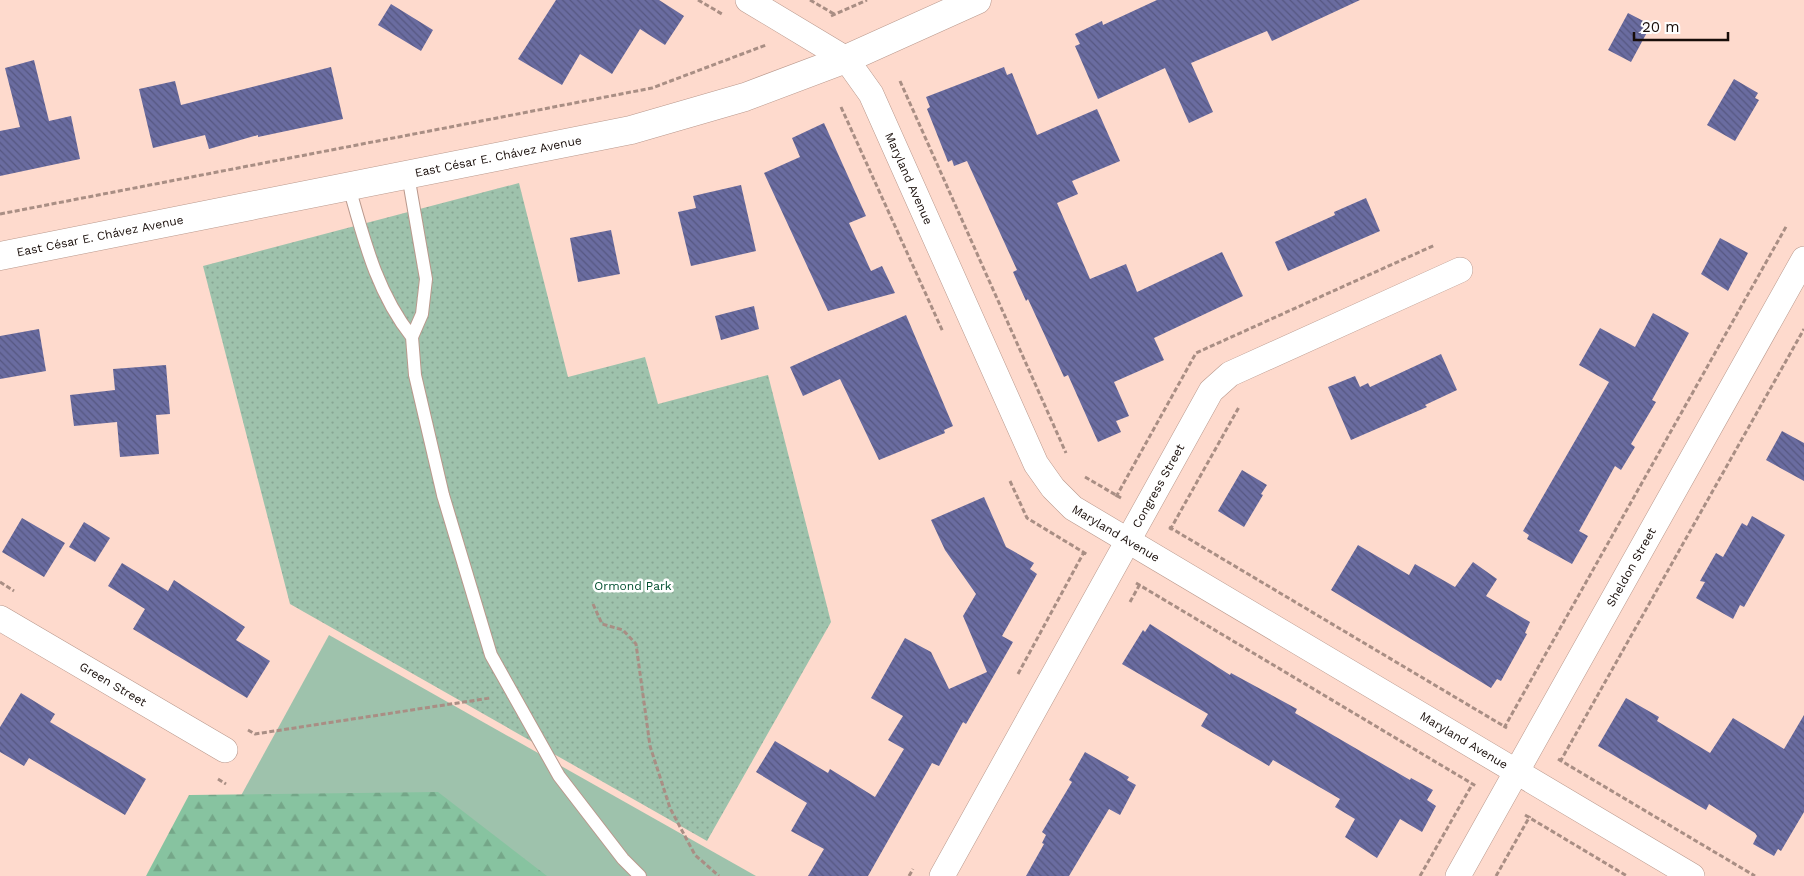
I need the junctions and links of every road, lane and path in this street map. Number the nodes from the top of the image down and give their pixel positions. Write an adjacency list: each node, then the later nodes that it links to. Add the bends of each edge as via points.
1 (748, 0): 6 (street, Maryland Avenue)
2 (810, 0): 5 (path)
3 (867, 0): 5 (path)
4 (977, 0): 7 (street, East César E. Chávez Avenue)
5 (834, 14): 6 (path)
6 (798, 30): 7 (street, Maryland Avenue); 11 (path, via 652,88)
7 (846, 59): 9 (street, East César E. Chávez Avenue, via 745,97 631,130); 21 (street, Maryland Avenue, via 871,94 1036,464 1073,508)
8 (900, 81): 18 (path)
9 (408, 174): 10 (street, East César E. Chávez Avenue); 17 (lane, via 426,279 422,314)
10 (349, 187): 13 (street, East César E. Chávez Avenue); 17 (lane, via 382,292)
11 (0, 214)
12 (1787, 225): 25 (path)
13 (0, 256)
14 (1804, 259): 27 (street, Sheldon Street)
15 (1460, 270): 20 (street, Congress Street, via 1230,374 1211,391)
16 (1804, 329): 30 (path)
17 (412, 337): 24 (lane, via 415,375 443,495 491,655)
18 (1071, 460)
19 (1080, 474): 20 (path)
20 (1144, 512): 21 (street, Congress Street); 25 (path)
21 (1128, 540): 29 (street, Maryland Avenue); 37 (street, Congress Street)
22 (593, 604): 35 (path, via 602,624 623,630 636,644 650,746 670,808 695,855)
23 (0, 618): 28 (street, Green Street)
24 (512, 694): 26 (path); 34 (lane, via 558,776)
25 (1504, 727): 27 (path); 29 (path)
26 (255, 734)
27 (1533, 744): 30 (path); 31 (street, Sheldon Street)
28 (226, 750)
29 (1489, 754): 31 (street, Maryland Avenue); 38 (path)
30 (1561, 761): 32 (path); 42 (path)
31 (1518, 772): 32 (street, Maryland Avenue); 39 (street, Sheldon Street)
32 (1545, 788): 40 (path); 41 (street, Maryland Avenue)
33 (912, 870): 36 (path)
34 (640, 876)
35 (719, 876)
36 (909, 876)
37 (942, 876)
38 (1420, 876)
39 (1458, 876)
40 (1496, 876)
41 (1692, 876)
42 (1755, 876)

